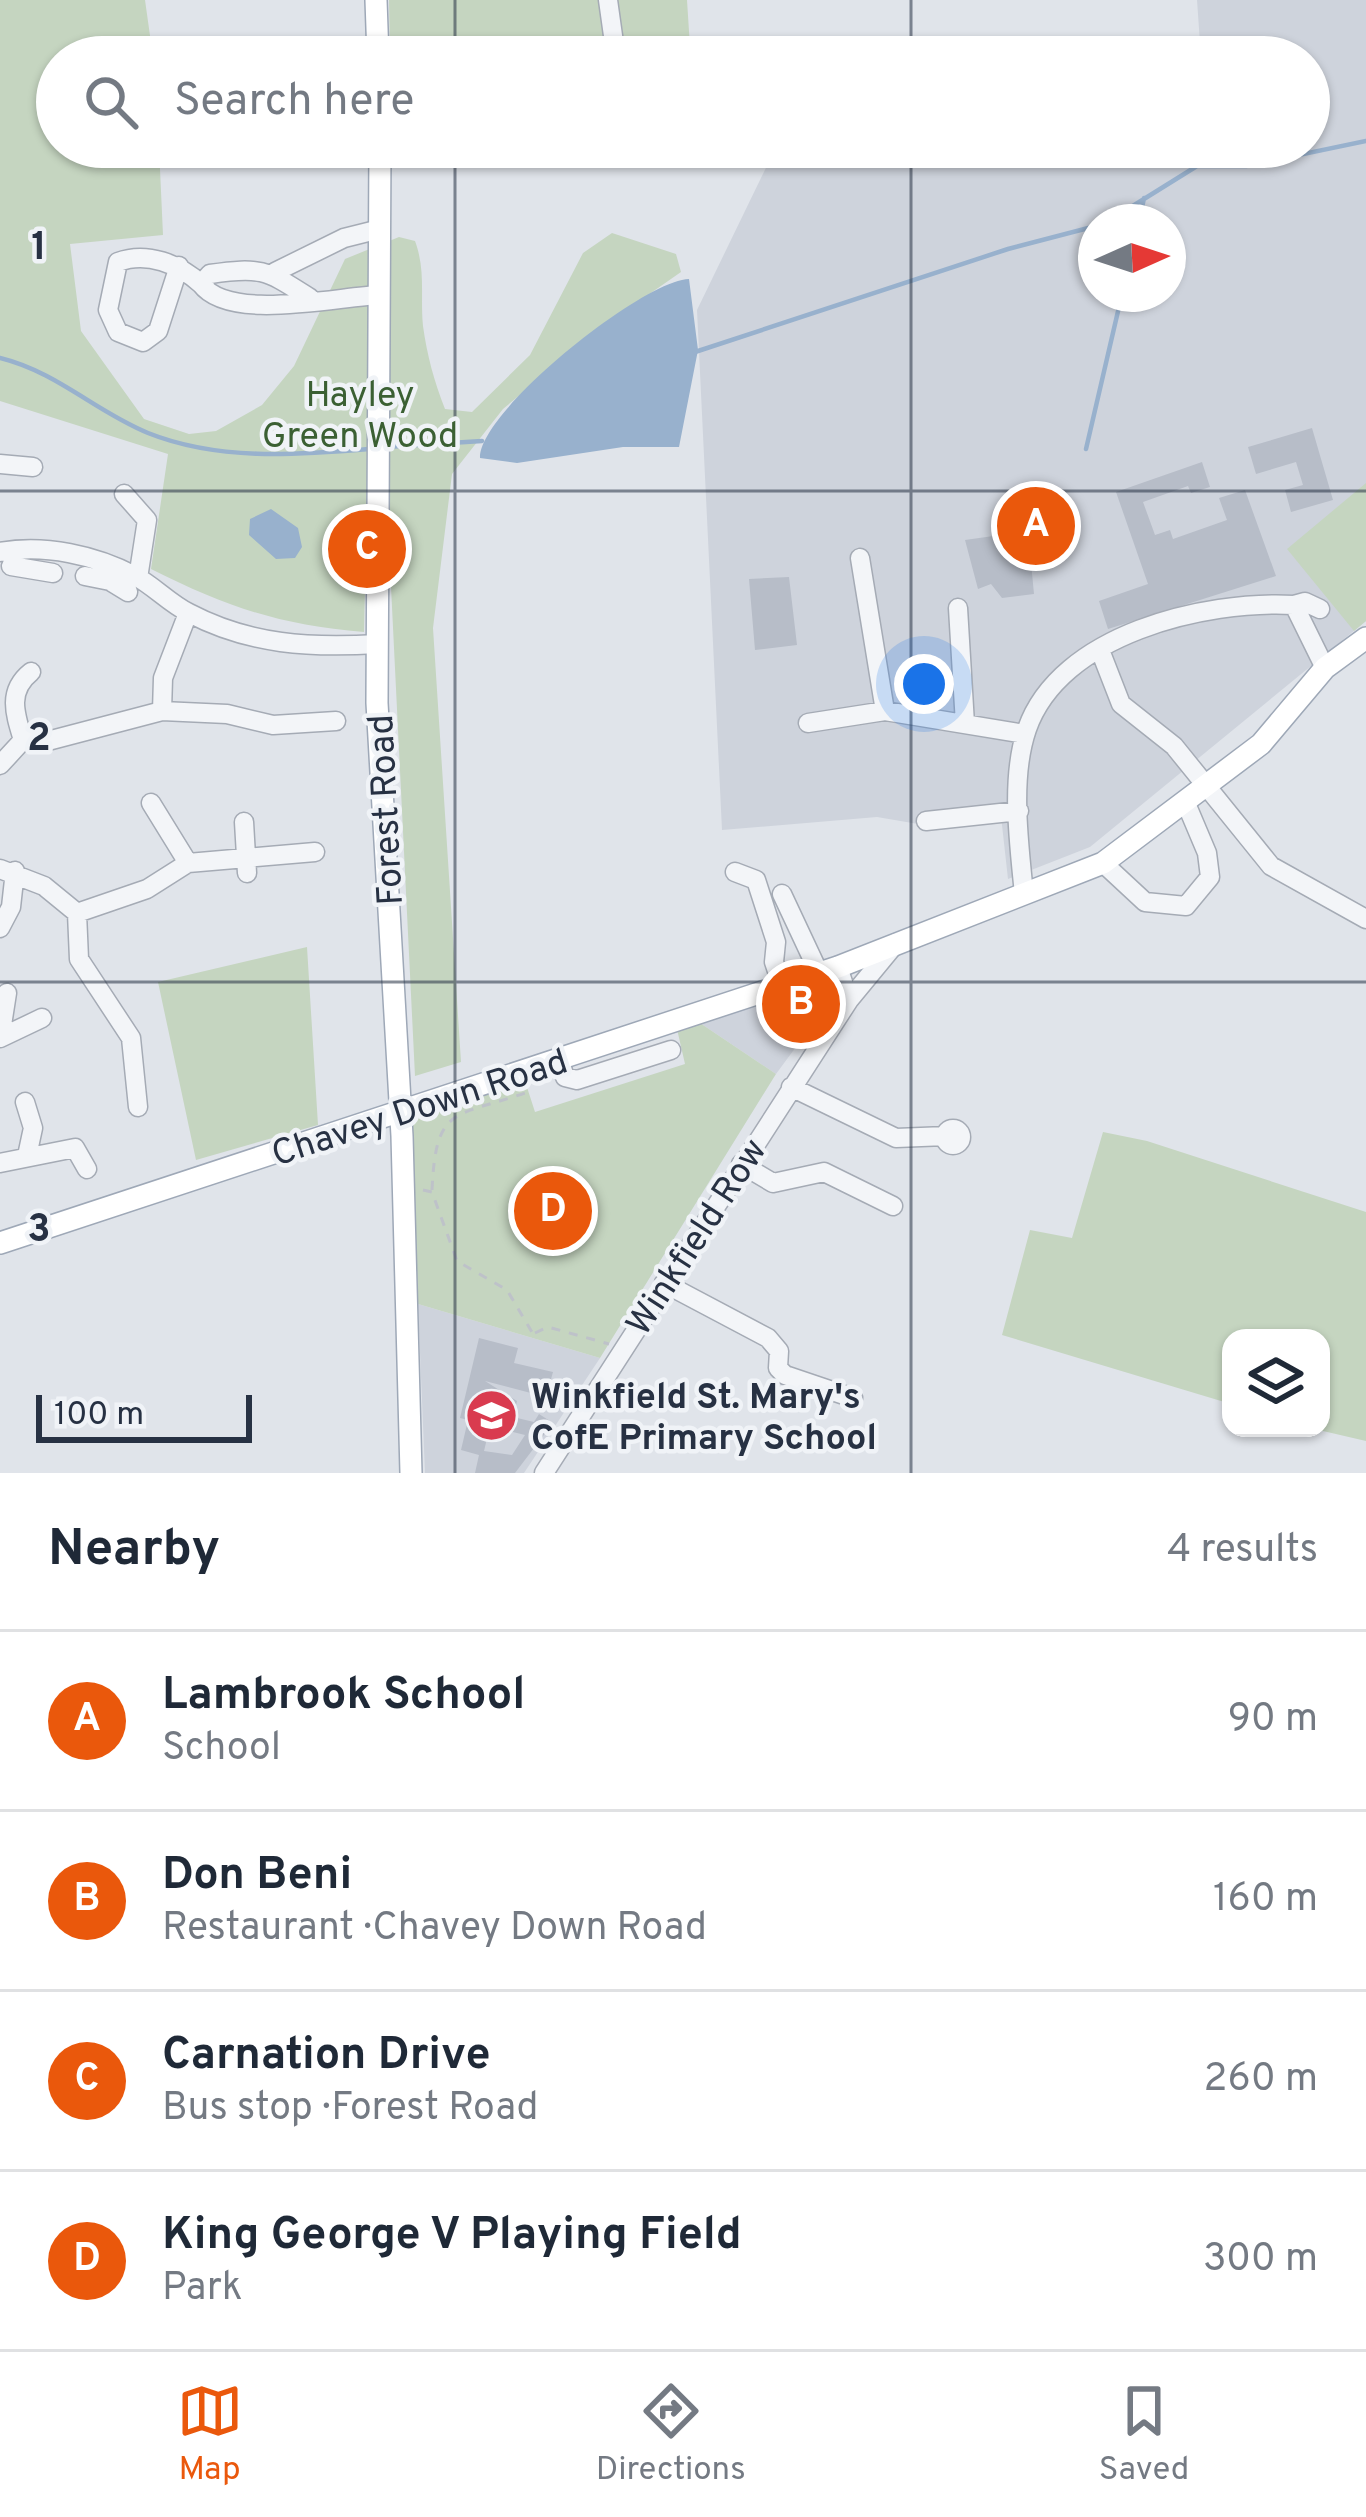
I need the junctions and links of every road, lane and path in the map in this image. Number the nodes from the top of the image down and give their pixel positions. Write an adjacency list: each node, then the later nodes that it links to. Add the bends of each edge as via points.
1 (376, 0): 3 (main road)
2 (608, 0): 4 (street)
3 (377, 36)
4 (613, 36)
5 (380, 168): 6 (main road, Forest Road)
6 (380, 229): 8 (street); 10 (main road, Forest Road)
7 (178, 266): 7 (street, via 118,262 108,310 118,332 143,342 158,331); 9 (street)
8 (275, 272): 9 (street, via 210,274); 11 (street)
9 (201, 284): 11 (street, via 230,303)
10 (379, 295): 11 (street); 25 (main road, Forest Road)
11 (310, 298)
12 (0, 464): 13 (street)
13 (33, 467)
14 (124, 494): 19 (street, via 147,520)
15 (860, 558): 30 (street)
16 (5, 560): 17 (street); 19 (street, via 75,554)
17 (53, 573)
18 (85, 576): 19 (street)
19 (122, 579): 23 (street)
20 (1294, 605): 22 (street); 26 (street, via 1230,604 1178,616); 27 (street)
21 (958, 608): 33 (street)
22 (1320, 609)
23 (188, 613): 25 (street, via 308,649); 29 (street, via 163,678)
24 (1366, 638): 27 (main road, Winkfield Row)
25 (378, 644): 67 (main road, Forest Road)
26 (1100, 650): 34 (street, via 1061,677); 37 (street, via 1121,704)
27 (1325, 668): 37 (main road, Winkfield Row, via 1261,744)
28 (31, 672): 35 (street, via 14,700)
29 (162, 711): 31 (street, via 273,725); 35 (street, via 67,739)
30 (885, 711): 32 (street); 33 (street)
31 (336, 721)
32 (808, 723)
33 (964, 724): 34 (street)
34 (1025, 734): 40 (street)
35 (23, 740): 36 (street)
36 (0, 765)
37 (1210, 786): 38 (main road, Winkfield Row); 52 (street, via 1282,876)
38 (1185, 801): 46 (main road, Winkfield Row); 46 (street, via 1210,877 1186,906 1145,902)
39 (152, 803): 44 (street)
40 (1019, 812): 41 (street); 50 (street)
41 (926, 821)
42 (244, 822): 45 (street)
43 (315, 852): 45 (street)
44 (188, 863): 45 (street); 51 (street, via 147,890)
45 (247, 863)
46 (1103, 863): 50 (main road, Winkfield Row)
47 (7, 870): 51 (street); 53 (street, via 11,907)
48 (735, 872): 56 (street, via 755,880)
49 (782, 894): 55 (street)
50 (1024, 894): 54 (main road, Winkfield Row)
51 (77, 913): 66 (street, via 79,959 131,1038)
52 (1366, 919)
53 (0, 928)
54 (899, 940): 55 (main road, Winkfield Row); 58 (street, Winkfield Row)
55 (828, 970): 56 (main road, Chavey Down Road); 58 (street)
56 (782, 986): 62 (main road, Chavey Down Road)
57 (7, 992): 60 (street)
58 (848, 1000): 63 (street, Winkfield Row)
59 (42, 1018): 60 (street)
60 (0, 1038)
61 (671, 1050): 62 (street, via 577,1080 565,1077)
62 (559, 1059): 67 (main road, Chavey Down Road)
63 (791, 1088): 68 (street, via 896,1138); 71 (street, Winkfield Row)
64 (528, 1092): 74 (path, via 446,1123 434,1141)
65 (25, 1102): 69 (street, via 33,1127)
66 (138, 1107)
67 (401, 1112): 73 (main road, Forest Road); 76 (main road, Chavey Down Road)
68 (946, 1136)
69 (27, 1156): 70 (street); 72 (street, via 75,1148)
70 (0, 1163)
71 (741, 1164): 75 (street, via 773,1184 824,1172); 77 (street, Winkfield Row)
72 (87, 1169)
73 (403, 1186): 74 (path); 80 (main road, Forest Road)
74 (432, 1192): 78 (path, via 457,1261 507,1290 535,1336 548,1327)
75 (892, 1206)
76 (0, 1243)
77 (664, 1283): 78 (street, Winkfield Row); 79 (street, via 768,1338 784,1375)
78 (622, 1348): 81 (street, Winkfield Row)
79 (853, 1398)
80 (411, 1473)
81 (544, 1473)

